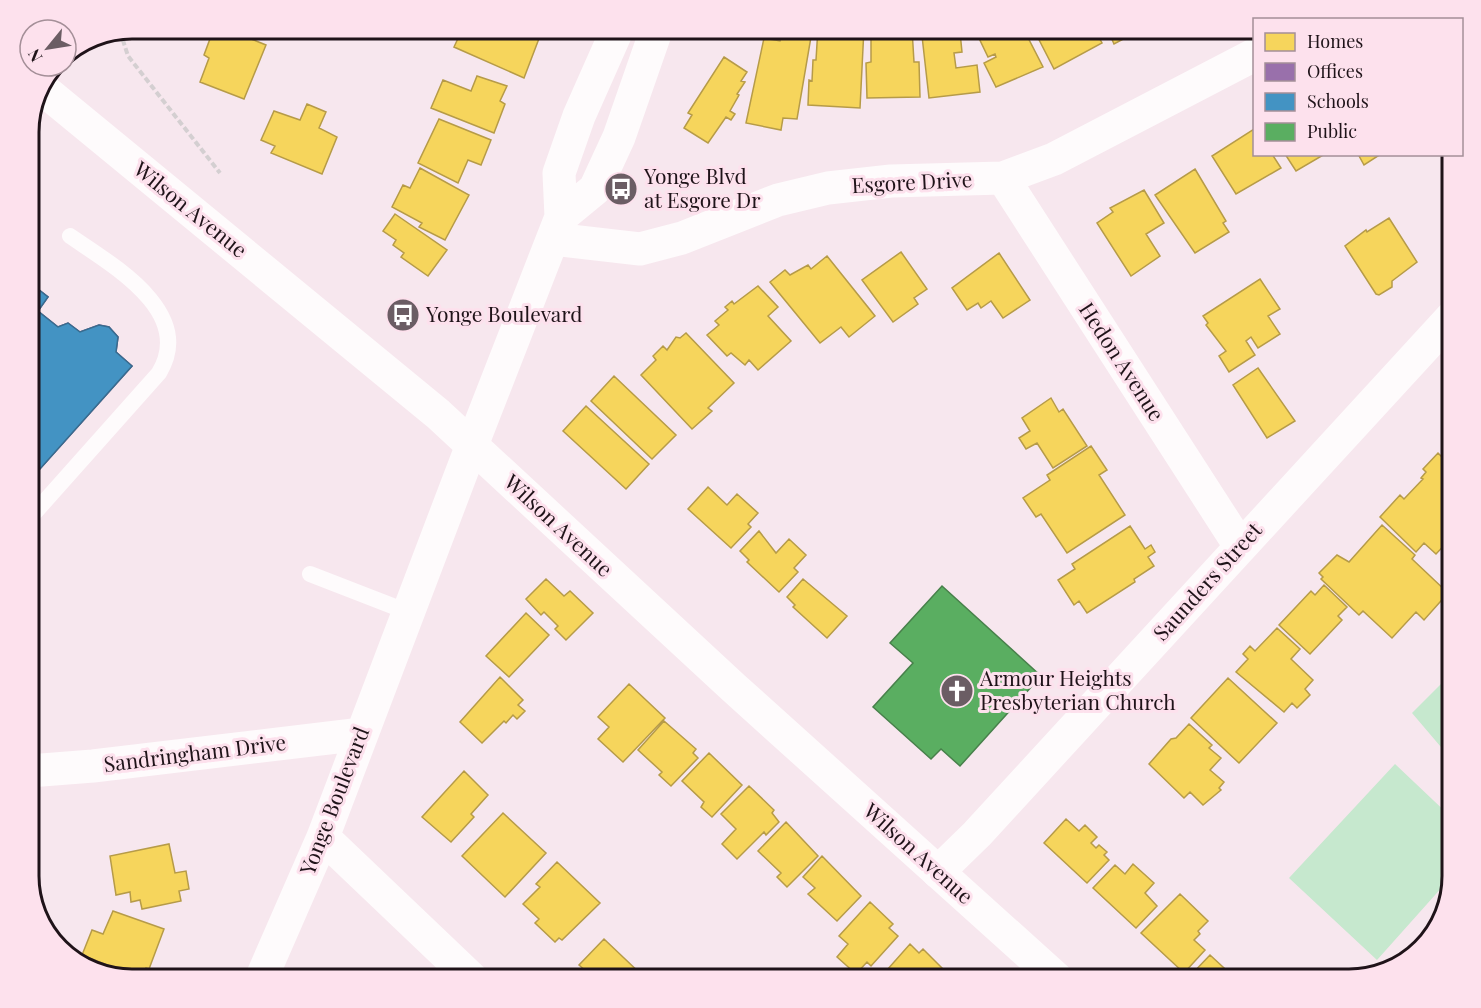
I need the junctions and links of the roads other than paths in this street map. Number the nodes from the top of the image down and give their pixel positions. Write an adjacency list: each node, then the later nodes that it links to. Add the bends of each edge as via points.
1 (613, 39): 6 (street, Yonge Boulevard, via 559,173)
2 (653, 39): 6 (street, Yonge Boulevard, via 619,136 595,189)
3 (1253, 56): 5 (street, Esgore Drive, via 1054,159)
4 (48, 93): 9 (street, Wilson Avenue)
5 (1003, 178): 6 (street, Esgore Drive, via 891,181 828,188 778,200 682,238 640,249); 11 (street, Hedon Avenue)
6 (557, 228): 9 (street, Yonge Boulevard)
7 (70, 236): 10 (lane, via 135,281 162,319 170,345 159,373)
8 (1442, 328): 11 (street, Saunders Street)
9 (472, 445): 13 (street, Yonge Boulevard); 17 (street, Wilson Avenue)
10 (39, 508)
11 (1240, 546): 17 (street, Saunders Street)
12 (310, 574): 13 (lane)
13 (408, 612): 14 (street, Yonge Boulevard)
14 (362, 734): 15 (street, Sandringham Drive); 16 (street, Yonge Boulevard)
15 (39, 770)
16 (323, 837): 18 (street, Yonge Boulevard); 19 (street)
17 (938, 872): 20 (street, Wilson Avenue)
18 (266, 969)
19 (461, 969)
20 (1045, 969)

